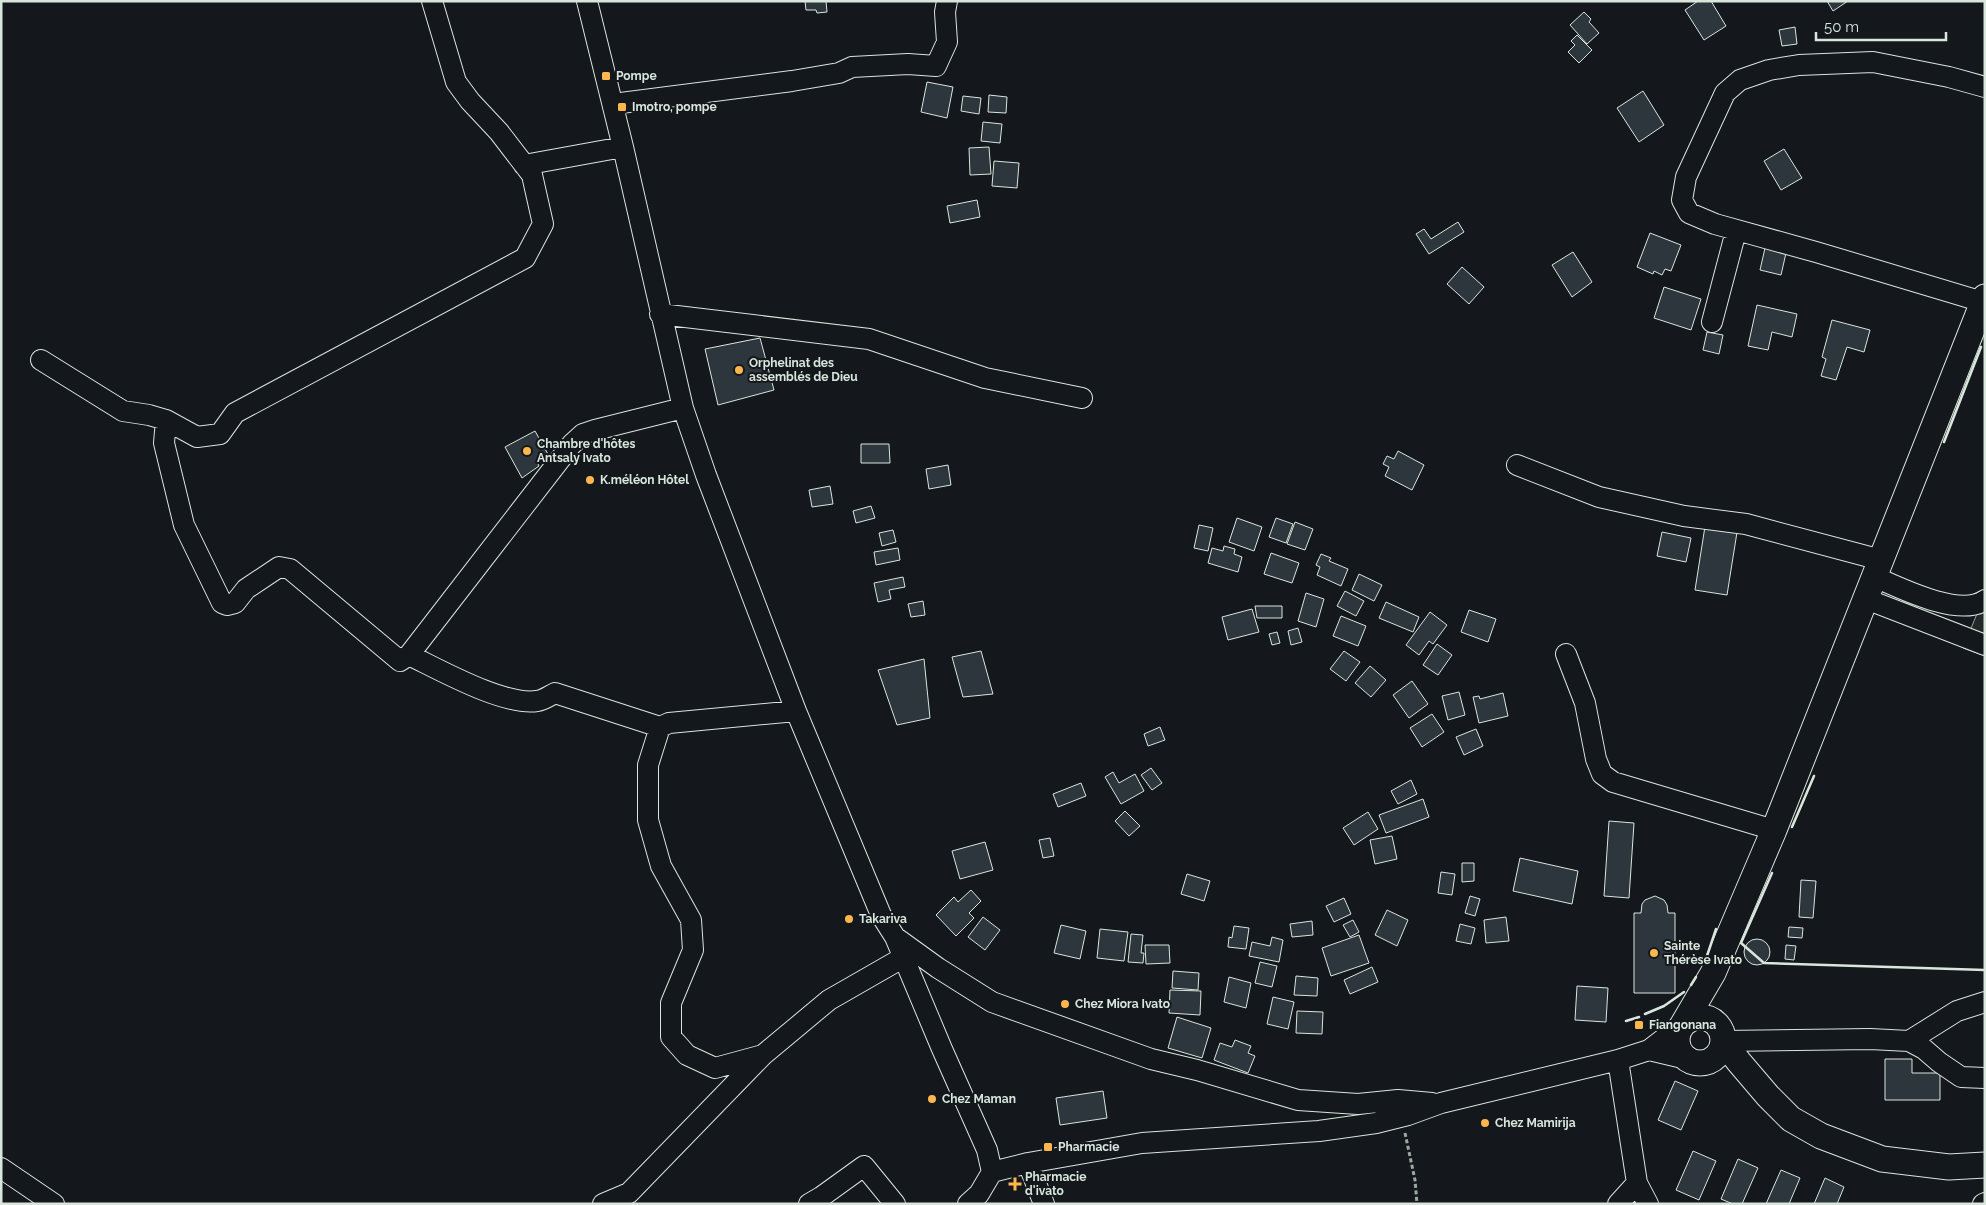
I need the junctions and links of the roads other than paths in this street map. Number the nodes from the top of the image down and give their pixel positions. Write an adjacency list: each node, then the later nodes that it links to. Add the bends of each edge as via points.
1 (432, 1): 7 (street, via 456,82)
2 (587, 1): 5 (street)
3 (947, 1): 5 (street, via 947,42 936,66 852,67 839,73 792,81)
4 (1985, 87): 8 (street, via 1873,62 1799,65 1769,70 1740,80 1726,93 1686,177 1682,200 1689,213)
5 (612, 104): 6 (street)
6 (623, 147): 7 (street); 10 (street)
7 (524, 165): 16 (street, via 532,175 543,224 526,258 235,413 220,434 197,437)
8 (1736, 230): 9 (street); 11 (street)
9 (1984, 299): 12 (main road)
10 (660, 314): 14 (street, via 869,339 985,378); 15 (street)
11 (1712, 322)
12 (1977, 338): 18 (main road)
13 (41, 360): 16 (street, via 123,411)
14 (1082, 398)
15 (682, 408): 24 (street, via 583,434); 25 (street)
16 (166, 420): 24 (street, via 164,443 184,525 222,603 235,603 246,589 280,567 290,569 400,661)
17 (1517, 465): 18 (street, via 1599,497 1684,516 1746,524)
18 (1874, 579): 20 (street, via 1941,604); 22 (street); 27 (main road)
19 (1985, 600): 20 (street)
20 (1960, 606): 21 (street)
21 (1985, 611)
22 (1985, 645)
23 (1566, 654): 27 (street, via 1586,703 1596,759 1602,774 1613,782)
24 (409, 655): 26 (street, via 512,700 535,702 555,693)
25 (796, 710): 26 (street, via 669,723); 28 (street, via 881,915)
26 (660, 727): 36 (street, via 648,765 648,820 661,866 691,920 693,950 671,1003 671,1037 687,1055 715,1068)
27 (1774, 830): 30 (main road)
28 (896, 937): 29 (street); 41 (street, via 992,1002 1150,1059 1298,1100 1358,1104 1398,1100)
29 (904, 957): 36 (street, via 829,1000); 45 (street, via 987,1150)
30 (1713, 973): 32 (main road); 33 (main road)
31 (1985, 1002): 34 (street, via 1957,1011)
32 (1683, 1024): 33 (main road, via 1690,1019 1708,1018); 35 (street); 38 (main road, via 1678,1032 1680,1051)
33 (1719, 1032): 34 (street); 38 (main road, via 1721,1050 1714,1058); 40 (main road)
34 (1909, 1041): 39 (street, via 1962,1077)
35 (1649, 1050): 37 (street); 38 (street)
36 (763, 1055): 48 (street, via 629,1193)
37 (1618, 1060): 41 (street); 46 (street)
38 (1696, 1061): 40 (main road)
39 (1985, 1078)
40 (1768, 1096): 43 (main road, via 1791,1118 1821,1136 1882,1158 1948,1167)
41 (1441, 1103): 42 (street, via 1376,1123 1319,1131 1142,1143)
42 (1028, 1163): 45 (street); 52 (street)
43 (1985, 1165)
44 (1, 1168): 47 (street)
45 (992, 1172): 51 (street, via 979,1194)
46 (1637, 1183): 53 (street); 54 (street)
47 (54, 1204)
48 (603, 1204)
49 (809, 1204): 50 (street, via 864,1166)
50 (894, 1204)
51 (968, 1204)
52 (1044, 1204)
53 (1618, 1204)
54 (1648, 1204)

